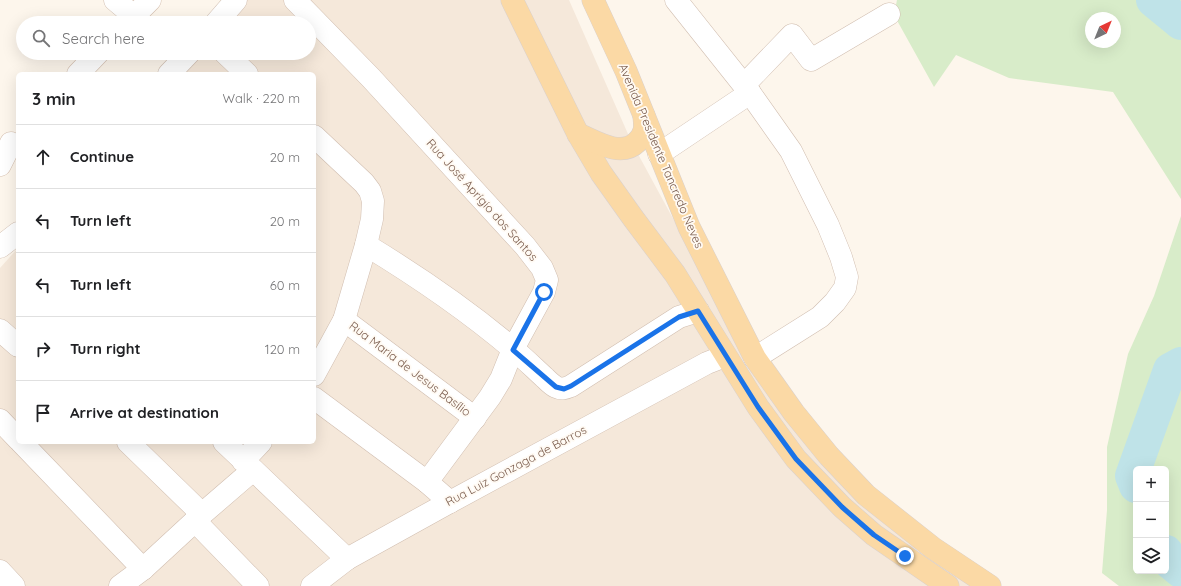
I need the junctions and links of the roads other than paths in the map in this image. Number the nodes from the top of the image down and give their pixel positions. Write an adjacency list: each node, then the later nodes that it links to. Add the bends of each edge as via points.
1 (115, 0): 9 (street)
2 (150, 0): 10 (street)
3 (236, 0): 11 (street)
4 (295, 0): 12 (street, Rua José Aprígio dos Santos)
5 (512, 0): 22 (main road)
6 (592, 0): 21 (main road, Avenida Presidente Tancredo Neves)
7 (676, 0): 20 (street)
8 (889, 14): 20 (street, via 811,60 792,35)
9 (128, 16)
10 (134, 16)
11 (222, 16)
12 (311, 16)
13 (316, 22): 32 (street, Rua José Aprígio dos Santos, via 371,78 525,246 542,268 547,280 544,292)
14 (91, 60): 17 (street)
15 (182, 60): 18 (street)
16 (232, 60): 19 (street)
17 (80, 72)
18 (171, 72)
19 (245, 72)
20 (747, 89): 25 (street); 34 (street, via 791,151 828,225 847,277 845,288 820,317)
21 (644, 116): 22 (main road, via 645,128 640,138 629,148 604,145); 25 (main road, Avenida Presidente Tancredo Neves)
22 (578, 134): 28 (main road, via 601,173 675,274)
23 (316, 138): 27 (street, via 370,191 373,201 372,219)
24 (10, 143): 26 (street)
25 (659, 154): 34 (main road, Avenida Presidente Tancredo Neves, via 689,227)
26 (0, 165)
27 (366, 245): 29 (street); 32 (street, via 434,289)
28 (698, 311): 32 (street, via 679,317 564,389 556,387); 33 (main road)
29 (344, 320): 35 (street); 37 (street, Rua Maria de Jesus Basílio)
30 (0, 330): 31 (street)
31 (16, 344)
32 (513, 350): 37 (street, Rua José Aprígio dos Santos, via 501,379)
33 (725, 356): 46 (street, Rua Luiz Gonzaga de Barros); 55 (main road, via 796,459 842,507 874,535)
34 (755, 358): 56 (main road, Avenida Presidente Tancredo Neves, via 828,456 866,495 933,548)
35 (316, 371)
36 (316, 399): 45 (street)
37 (475, 418): 45 (street, Rua José Aprígio dos Santos)
38 (0, 420): 39 (street)
39 (16, 437)
40 (23, 444): 49 (street)
41 (130, 444): 47 (street)
42 (226, 444): 44 (street)
43 (260, 444): 44 (street)
44 (248, 466): 47 (street); 48 (street)
45 (427, 482): 46 (street)
46 (450, 502): 48 (street, Rua Luiz Gonzaga de Barros)
47 (199, 518): 49 (street); 53 (street)
48 (347, 559): 54 (street, Rua Luiz Gonzaga de Barros)
49 (143, 569): 52 (street)
50 (0, 571): 51 (street)
51 (14, 586)
52 (120, 586)
53 (258, 586)
54 (312, 586)
55 (948, 586)
56 (990, 586)

